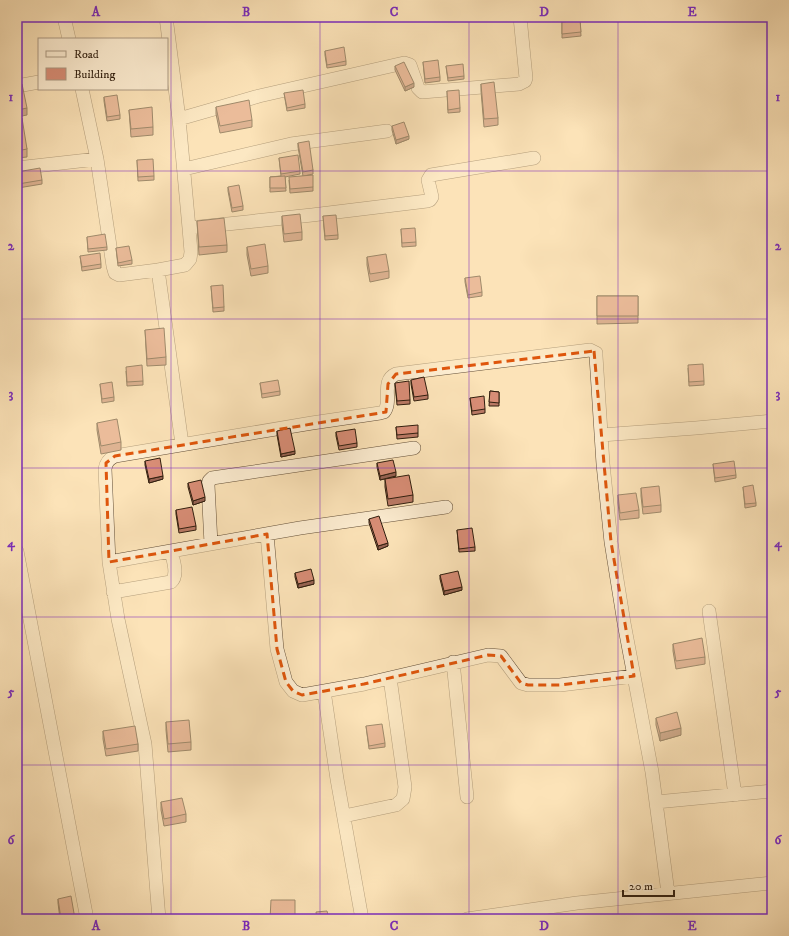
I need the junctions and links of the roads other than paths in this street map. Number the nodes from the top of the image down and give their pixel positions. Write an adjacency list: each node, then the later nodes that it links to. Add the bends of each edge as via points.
1 (64, 17): 4 (street)
2 (166, 17): 8 (street)
3 (520, 17): 8 (street, via 526,78 519,84 422,92 418,88 410,65 404,63 259,96)
4 (69, 38)
5 (38, 82): 6 (street)
6 (17, 86)
7 (82, 90): 11 (street)
8 (179, 119): 13 (street)
9 (387, 131): 13 (street, via 291,144)
10 (534, 158): 14 (street, via 431,175 428,180 432,197 427,201)
11 (97, 159): 12 (street); 15 (street, via 115,273 125,276)
12 (17, 168)
13 (184, 169): 14 (street)
14 (189, 228): 15 (street, via 190,259 185,265)
15 (158, 270): 18 (street)
16 (772, 421): 17 (street)
17 (601, 435): 18 (street, via 596,353 590,350 396,374 389,379 384,412); 29 (street, via 611,542)
18 (182, 444): 25 (street, via 115,456 106,463)
19 (414, 448): 22 (street, via 212,478 208,485)
20 (446, 507): 21 (street)
21 (268, 534): 22 (street); 31 (street, via 277,649 286,682 293,691 302,695)
22 (211, 544): 23 (street)
23 (172, 551): 25 (street); 26 (street, via 175,572 171,582)
24 (17, 552): 39 (street)
25 (109, 562): 26 (street)
26 (113, 592): 40 (street, via 145,744)
27 (709, 611): 33 (street)
28 (453, 662): 29 (street, via 488,655 501,656 521,683 528,685 560,685); 30 (street); 34 (street)
29 (634, 676): 35 (street)
30 (390, 678): 31 (street); 36 (street, via 405,787 403,799 396,805)
31 (324, 690): 36 (street)
32 (772, 791): 33 (street)
33 (735, 795): 35 (street)
34 (467, 797)
35 (656, 802): 38 (street)
36 (344, 816): 41 (street)
37 (772, 883): 38 (street)
38 (668, 893): 42 (street)
39 (87, 919)
40 (159, 919)
41 (362, 919)
42 (467, 919)

